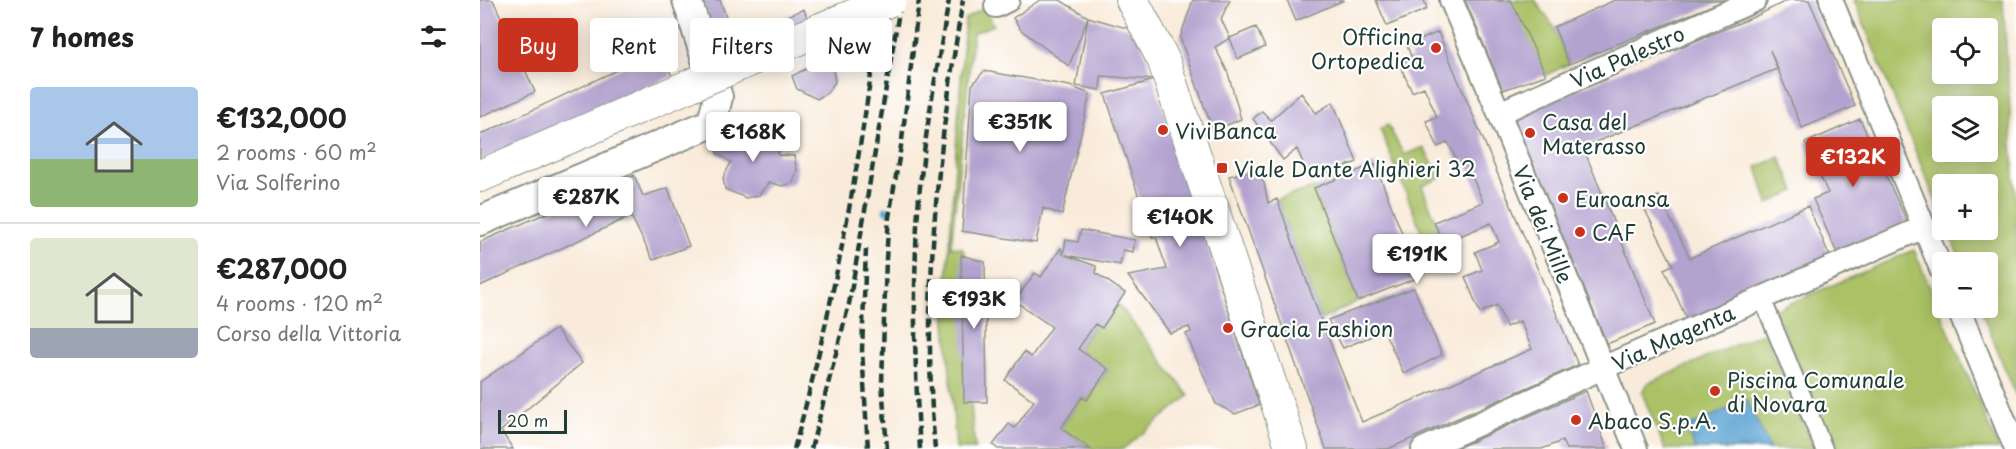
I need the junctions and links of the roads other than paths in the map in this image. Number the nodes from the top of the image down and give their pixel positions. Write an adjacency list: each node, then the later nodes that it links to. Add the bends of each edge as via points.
1 (687, 0): 11 (street, via 717,100 712,123)
2 (890, 0): 10 (main road, bridge)
3 (1132, 0): 8 (main road)
4 (1156, 0): 8 (main road)
5 (1450, 0): 9 (street, Via dei Mille)
6 (1755, 0): 9 (street, Via Palestro)
7 (1831, 0): 12 (street)
8 (1163, 59): 18 (main road)
9 (1499, 112): 16 (street, Via dei Mille)
10 (480, 176)
11 (480, 221)
12 (1924, 227): 13 (street); 14 (street, Via Magenta)
13 (1934, 252)
14 (1762, 298): 16 (street, Via Magenta); 21 (street)
15 (1962, 318): 17 (street)
16 (1602, 368): 19 (street, Via Magenta); 20 (street, Via dei Mille)
17 (2016, 448)
18 (1292, 449)
19 (1423, 449)
20 (1636, 449)
21 (1824, 449)

